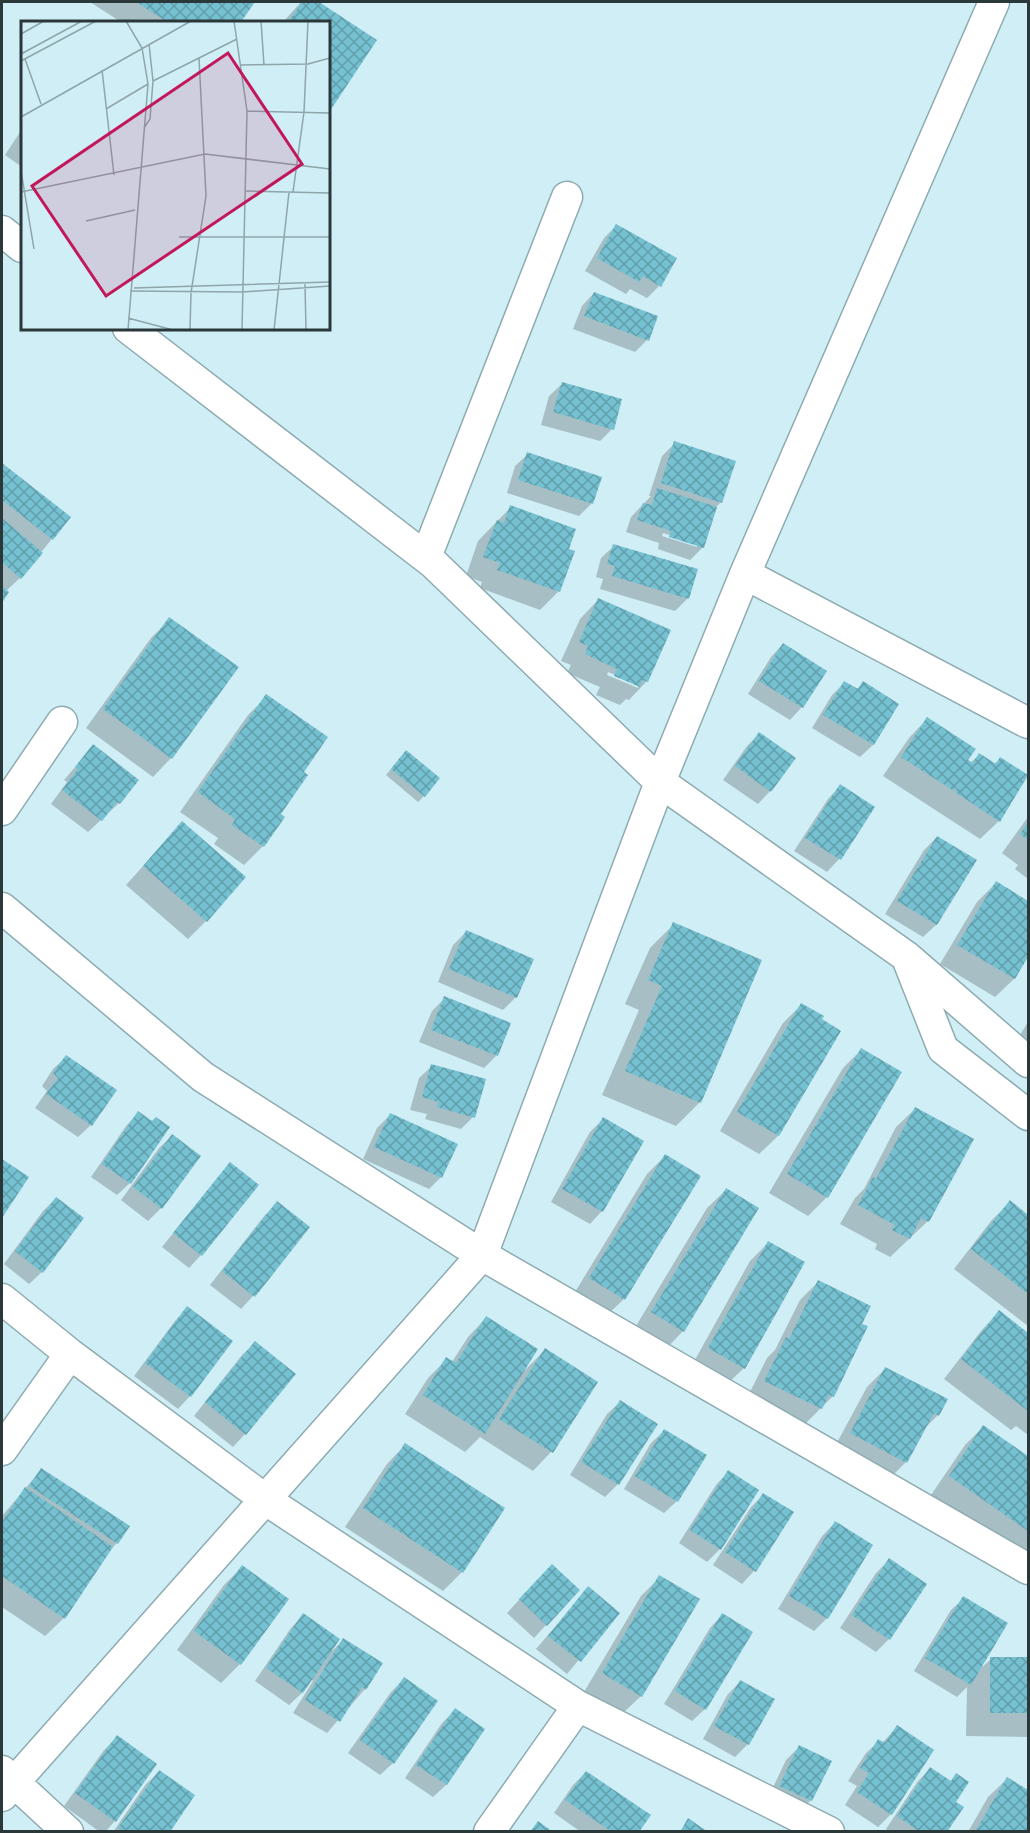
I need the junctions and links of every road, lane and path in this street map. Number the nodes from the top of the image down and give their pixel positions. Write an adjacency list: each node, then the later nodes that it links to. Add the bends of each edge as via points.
1 (994, 2): 7 (street)
2 (567, 197): 6 (street)
3 (2, 231): 4 (street)
4 (21, 246)
5 (132, 330): 6 (street)
6 (426, 557): 10 (street)
7 (745, 574): 9 (street); 10 (street)
8 (62, 722): 11 (street)
9 (1029, 723)
10 (660, 782): 13 (street); 16 (street)
11 (2, 810)
12 (2, 908): 16 (street, via 203,1077)
13 (907, 957): 14 (street); 15 (street, via 943,1049)
14 (1029, 1062)
15 (1029, 1115)
16 (482, 1255): 20 (street); 21 (street)
17 (2, 1299): 18 (street)
18 (70, 1354): 19 (street); 20 (street)
19 (2, 1450)
20 (266, 1500): 22 (street); 23 (street)
21 (1029, 1569)
22 (578, 1706): 25 (street); 26 (street)
23 (6, 1782): 24 (street)
24 (68, 1832)
25 (489, 1832)
26 (829, 1832)

